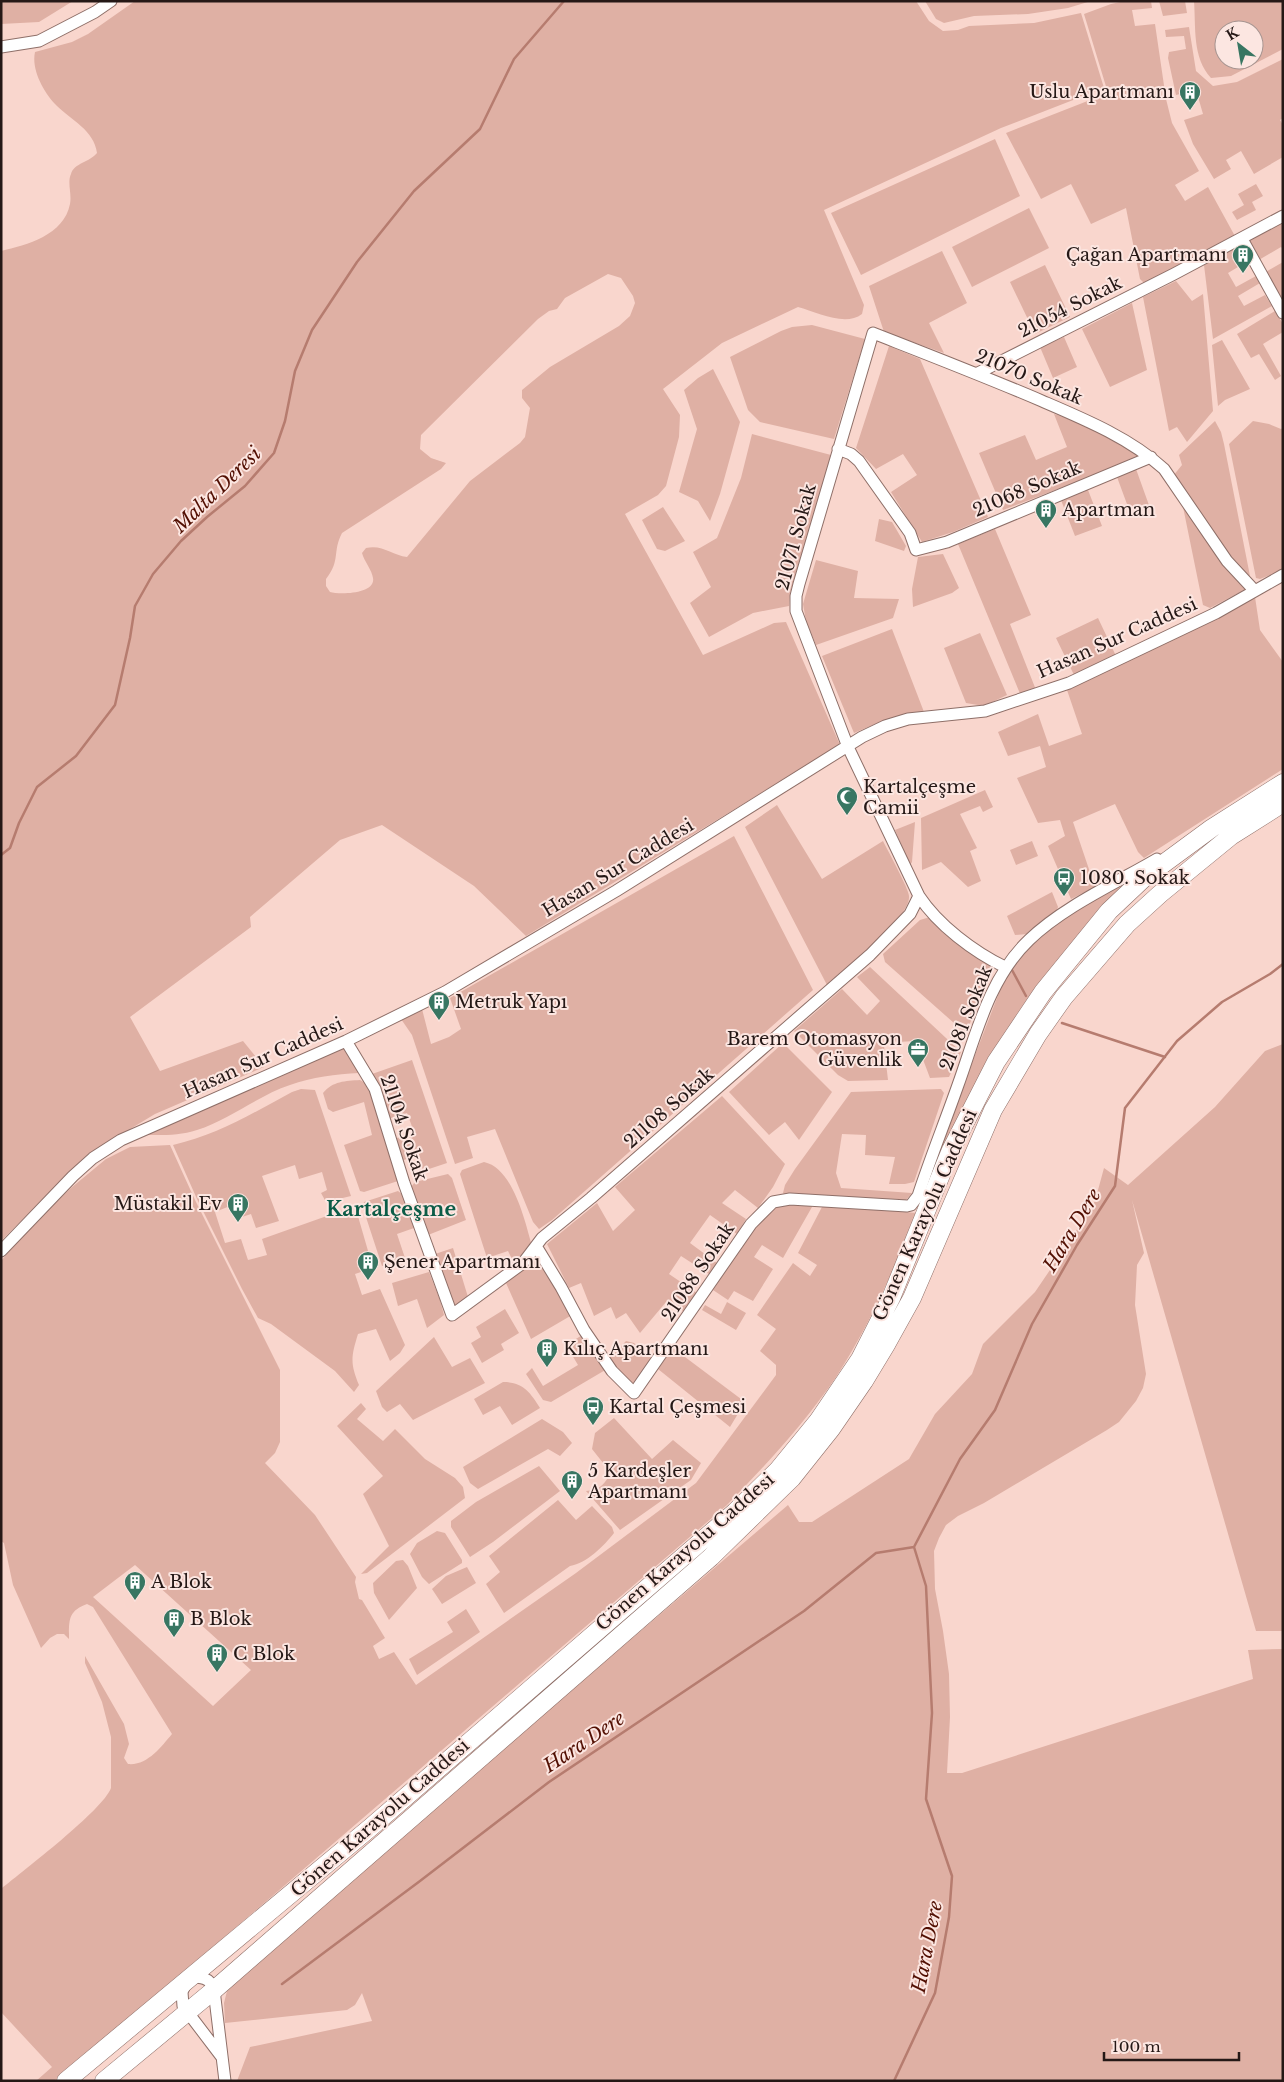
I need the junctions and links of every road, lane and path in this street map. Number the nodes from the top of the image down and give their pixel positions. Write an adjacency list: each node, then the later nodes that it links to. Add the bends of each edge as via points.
1 (111, 1): 2 (street, via 39,41)
2 (1, 47)
3 (1283, 216): 4 (street, 21054 Sokak)
4 (1242, 239): 5 (street); 7 (street, 21054 Sokak)
5 (1283, 313)
6 (873, 333): 7 (street, 21070 Sokak); 8 (street, 21071 Sokak)
7 (978, 373): 9 (street, 21070 Sokak, via 1085,420)
8 (838, 449): 9 (street, 21068 Sokak, via 860,461 910,533 916,550 947,542); 12 (street, 21071 Sokak, via 796,596 796,611)
9 (1151, 457): 11 (street, 21070 Sokak, via 1164,469 1227,561)
10 (1283, 575): 11 (street, Hasan Sur Caddesi)
11 (1254, 590): 12 (street, Hasan Sur Caddesi, via 1202,620 1069,683 985,711 908,719 862,737)
12 (848, 747): 16 (street, 21071 Sokak); 20 (street, Hasan Sur Caddesi, via 616,891 445,992)
13 (1283, 783): 15 (highway, Gönen Karayolu Caddesi)
14 (1283, 803): 26 (highway, Gönen Karayolu Caddesi, via 1231,836 1160,894 1128,924 1064,997 993,1110 912,1298 864,1381 792,1478 711,1557)
15 (1212, 828): 19 (street, 21081 Sokak, via 1057,917 1029,939); 25 (highway, Gönen Karayolu Caddesi, via 1144,878 1109,910 1019,1025 996,1062 951,1150 891,1298 860,1359 818,1422 778,1470 735,1512 371,1827)
16 (919, 896): 17 (street, 21071 Sokak); 18 (street, 21108 Sokak)
17 (930, 910): 18 (street, 21108 Sokak); 19 (street, 21071 Sokak, via 974,950)
18 (905, 920): 22 (street, 21108 Sokak, via 858,966 548,1232)
19 (1005, 968): 21 (street, 21081 Sokak, via 970,1048 918,1196 911,1205)
20 (346, 1041): 23 (street, Hasan Sur Caddesi, via 121,1140 73,1176); 24 (street, 21104 Sokak, via 375,1089 404,1184)
21 (779, 1200): 22 (street, 21088 Sokak, via 745,1232 634,1393 612,1370 584,1330)
22 (536, 1246): 24 (street, 21108 Sokak, via 523,1262)
23 (1, 1251)
24 (452, 1315)
25 (189, 1977): 26 (street, via 207,1979); 27 (street, via 181,1995); 29 (highway, Gönen Karayolu Caddesi)
26 (214, 1990): 27 (highway, Gönen Karayolu Caddesi); 28 (street)
27 (186, 2012): 28 (street); 30 (highway, Gönen Karayolu Caddesi)
28 (221, 2056): 31 (street)
29 (66, 2081)
30 (104, 2081)
31 (225, 2081)

